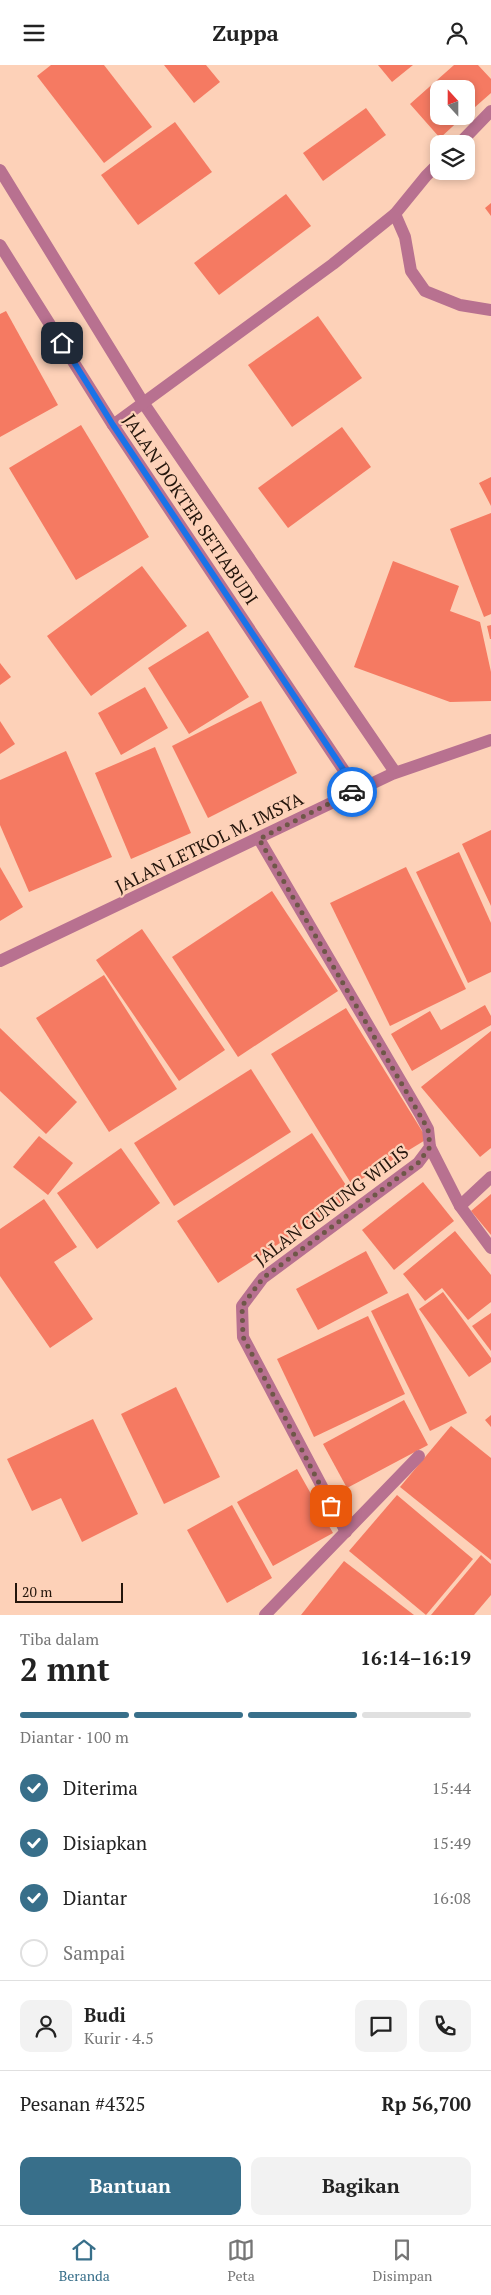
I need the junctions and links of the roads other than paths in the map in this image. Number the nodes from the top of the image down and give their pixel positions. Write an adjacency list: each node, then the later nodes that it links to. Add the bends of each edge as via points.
1 (491, 111): 2 (street)
2 (468, 135)
3 (0, 170): 8 (street)
4 (430, 171): 5 (street)
5 (395, 213): 7 (street, via 405,237 411,271 425,291 460,305); 8 (street, via 333,264)
6 (0, 245): 9 (street, JALAN DOKTER SETIABUDI)
7 (491, 310)
8 (144, 404): 9 (street); 11 (street)
9 (113, 425): 12 (street, JALAN DOKTER SETIABUDI)
10 (491, 740): 11 (street, JALAN LETKOL M. IMSYA)
11 (395, 772): 12 (street, JALAN LETKOL M. IMSYA)
12 (357, 790): 13 (street, JALAN LETKOL M. IMSYA)
13 (259, 839): 14 (street, JALAN LETKOL M. IMSYA); 15 (street, JALAN GUNUNG WILIS, via 428,1129)
14 (0, 961)
15 (430, 1147): 17 (street, JALAN GUNUNG WILIS); 20 (street, JALAN GUNUNG WILIS, via 418,1163 263,1278 242,1306 243,1337)
16 (491, 1177): 17 (street)
17 (460, 1206): 18 (street, JALAN GUNUNG WILIS)
18 (491, 1248)
19 (419, 1456): 20 (street)
20 (346, 1532): 21 (street)
21 (265, 1615)

